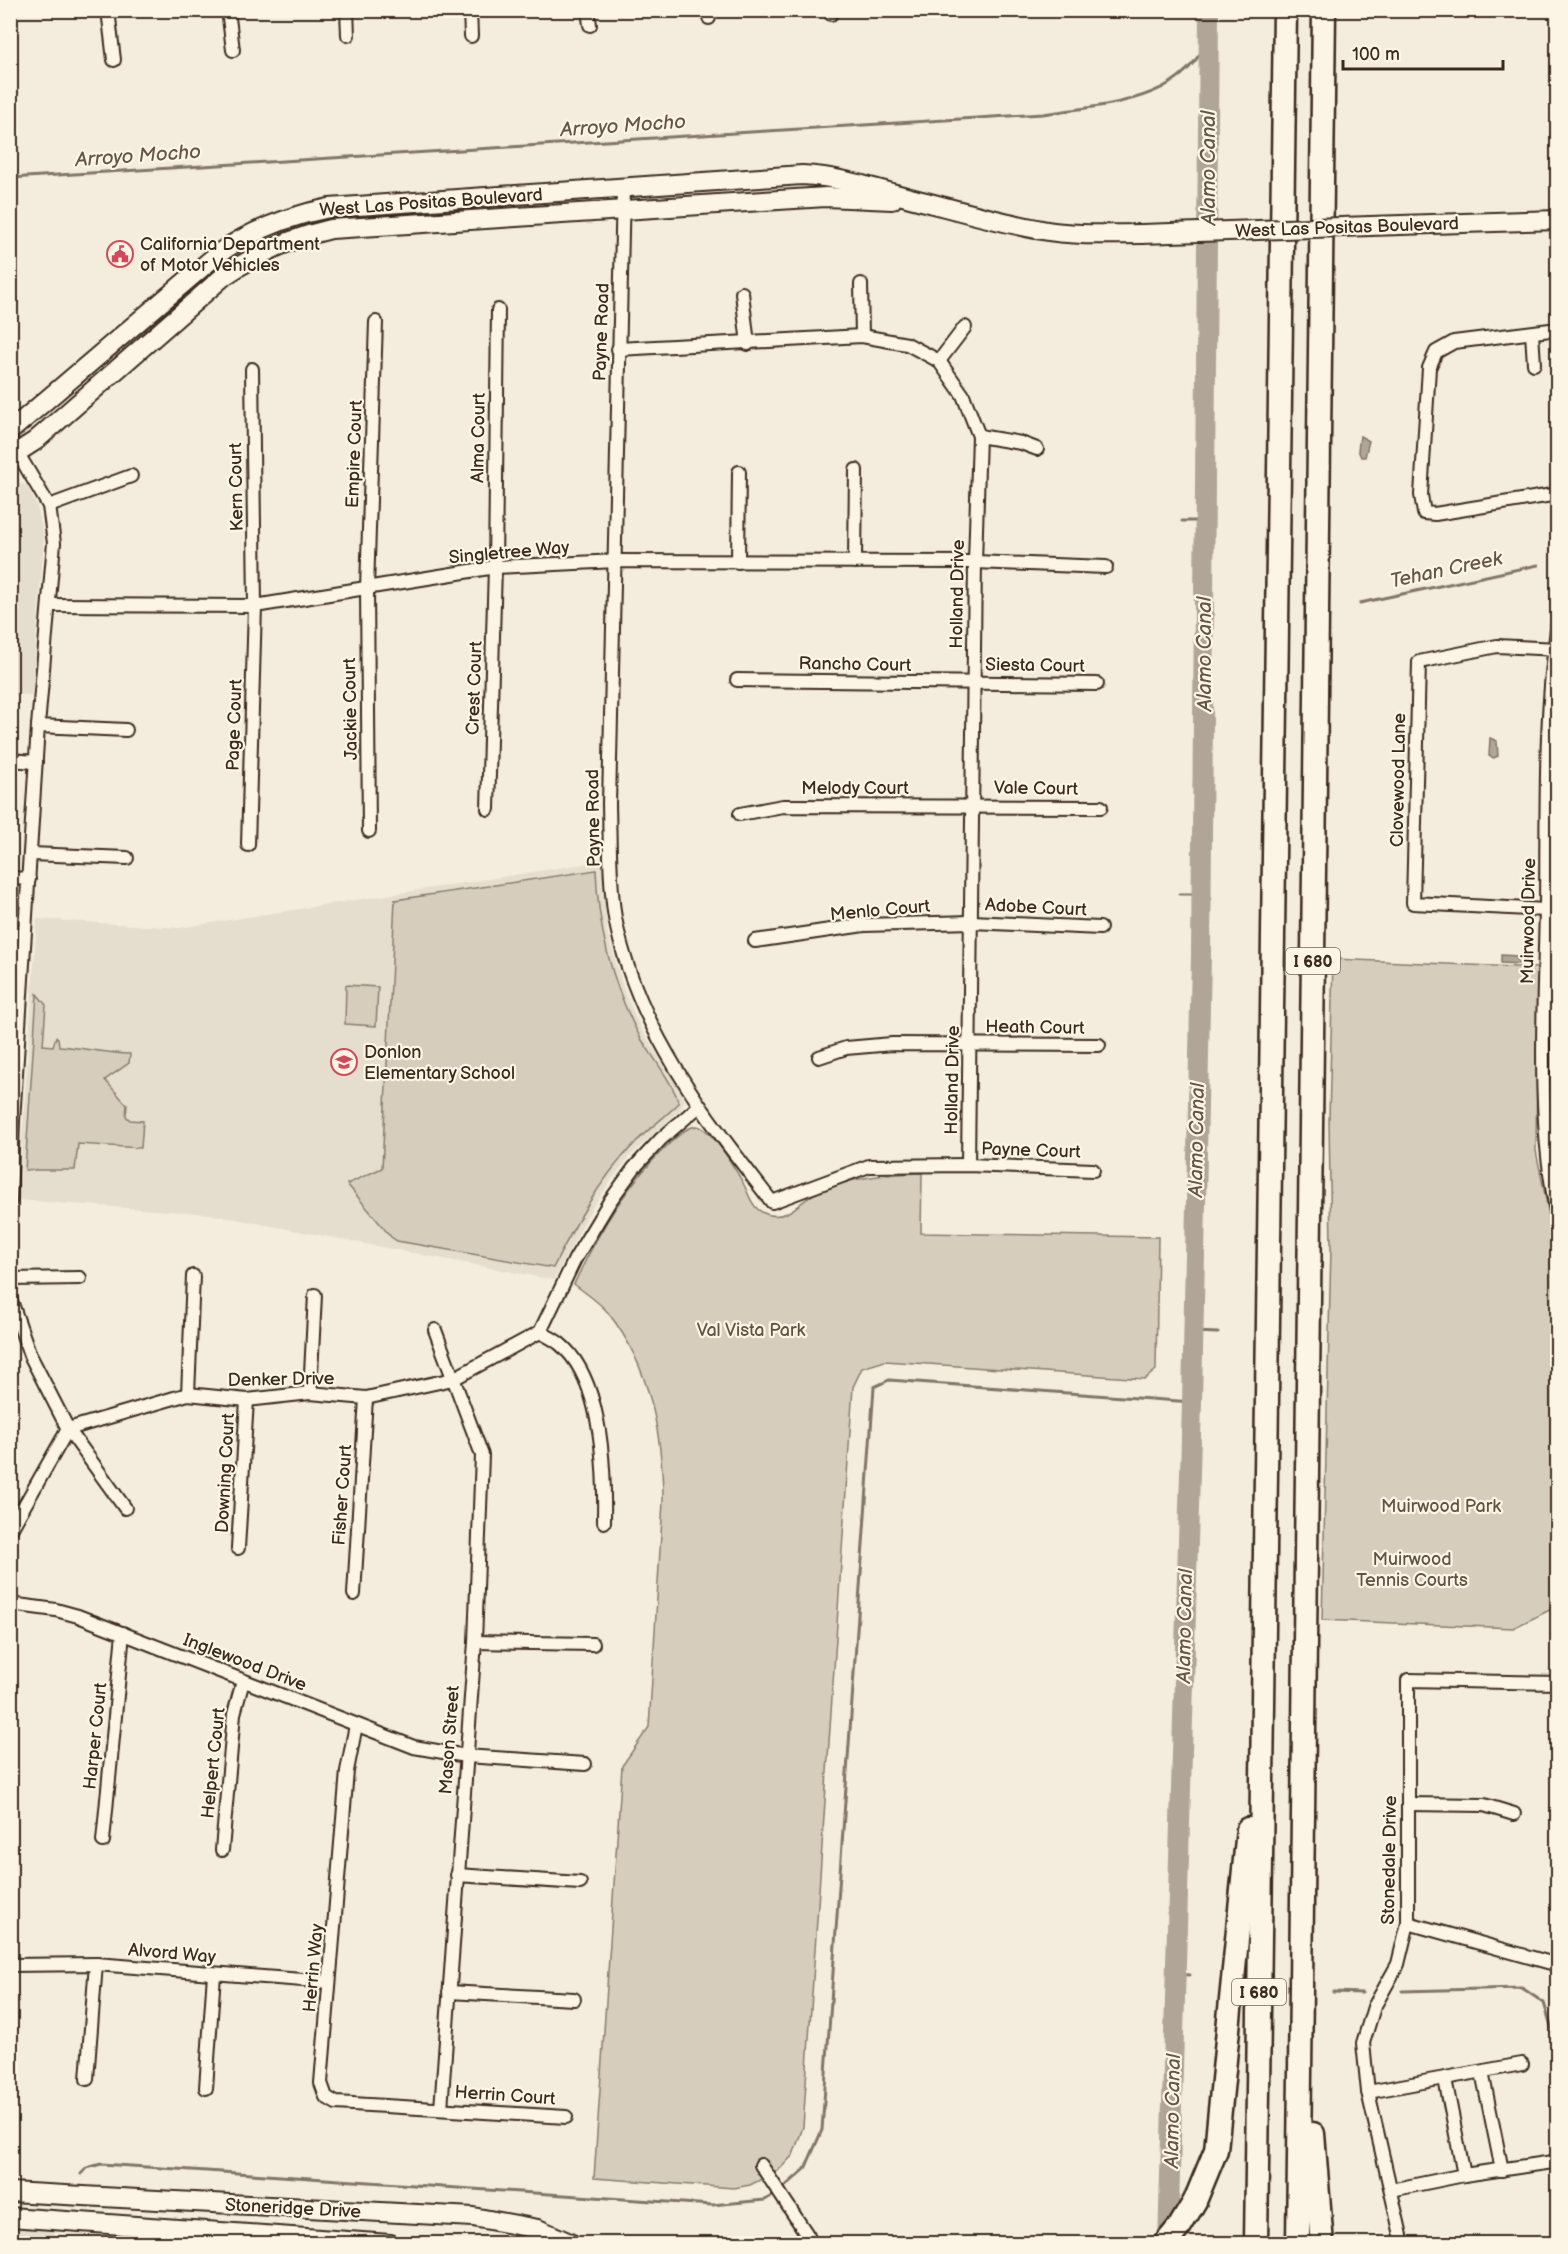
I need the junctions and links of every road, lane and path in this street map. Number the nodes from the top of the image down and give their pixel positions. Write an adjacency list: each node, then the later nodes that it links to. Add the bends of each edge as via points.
1 (108, 10): 12 (street)
2 (228, 10): 11 (street)
3 (347, 10): 9 (street)
4 (470, 10): 10 (street)
5 (588, 10): 8 (street)
6 (1285, 10): 108 (highway, I 680)
7 (1324, 10): 125 (highway, I 680)
8 (590, 25)
9 (348, 36)
10 (471, 36)
11 (233, 50)
12 (114, 60)
13 (623, 188): 14 (main road, West Las Positas Boulevard, via 830,177); 15 (street, Payne Road); 30 (main road, West Las Positas Boulevard, via 329,208 273,223 219,253)
14 (924, 201): 15 (main road, West Las Positas Boulevard, via 826,196); 16 (main road, West Las Positas Boulevard, bridge, via 1042,230 1086,235)
15 (623, 209): 26 (street, Payne Road); 33 (main road, West Las Positas Boulevard, via 331,229 277,245 224,276 35,441)
16 (1557, 220)
17 (861, 284): 24 (street)
18 (742, 293): 25 (street)
19 (498, 310): 43 (street, Alma Court)
20 (376, 322): 45 (street, Empire Court)
21 (965, 327): 27 (street)
22 (1557, 329): 23 (street)
23 (1532, 333): 28 (street); 37 (street, via 1454,342 1436,352 1429,368 1421,495 1424,513 1435,514)
24 (862, 336): 25 (street, Holland Drive); 27 (street, Holland Drive, via 907,344)
25 (748, 344): 26 (street, Holland Drive)
26 (618, 349): 39 (street, Payne Road)
27 (939, 361): 31 (street, Holland Drive, via 963,395)
28 (1534, 364)
29 (252, 369): 47 (street, Kern Court)
30 (10, 431)
31 (979, 436): 32 (street); 42 (street, Holland Drive)
32 (1037, 449)
33 (13, 450): 38 (street)
34 (856, 470): 41 (street)
35 (739, 472): 40 (street)
36 (131, 476): 38 (street)
37 (1557, 494)
38 (49, 506): 46 (street, via 54,543)
39 (615, 561): 40 (street, Singletree Way); 43 (street, Singletree Way); 76 (street, Payne Road, via 609,804 615,916 625,960 641,1000)
40 (738, 562): 41 (street, Singletree Way)
41 (855, 562): 42 (street, Singletree Way)
42 (975, 562): 44 (street, Singletree Way); 51 (street, Holland Drive)
43 (495, 567): 45 (street, Singletree Way); 60 (street, Crest Court)
44 (1106, 567)
45 (367, 588): 47 (street, Singletree Way); 62 (street, Jackie Court)
46 (49, 605): 47 (street, Singletree Way); 53 (street)
47 (255, 606): 63 (street, Page Court)
48 (1557, 622): 49 (street, Muirwood Drive)
49 (1556, 649): 57 (street, Muirwood Drive, via 1549,693); 68 (street, Clovewood Lane, via 1497,646 1419,662 1413,903)
50 (737, 680): 51 (street, Rancho Court)
51 (973, 683): 52 (street, Siesta Court); 58 (street, Holland Drive)
52 (1097, 684)
53 (38, 726): 54 (street); 56 (street)
54 (126, 730)
55 (10, 760): 56 (street)
56 (36, 762): 64 (street)
57 (1553, 776): 68 (street, Muirwood Drive)
58 (971, 805): 59 (street, Vale Court); 61 (street, Melody Court, via 783,806); 69 (street, Holland Drive)
59 (1101, 807)
60 (488, 809)
61 (740, 814)
62 (369, 831)
63 (248, 845)
64 (31, 854): 65 (street); 67 (street)
65 (127, 858)
66 (10, 878): 67 (street)
67 (29, 879): 72 (street)
68 (1546, 910): 80 (street, Muirwood Drive, via 1545,1136)
69 (972, 922): 70 (street, Adobe Court); 71 (street, Menlo Court, via 864,925); 73 (street, Holland Drive)
70 (1100, 928)
71 (755, 941)
72 (16, 1000): 77 (street)
73 (971, 1044): 74 (street, Heath Court); 75 (street, Heath Court, via 880,1045 846,1048); 78 (street, Holland Drive)
74 (1099, 1046)
75 (819, 1056)
76 (698, 1107): 78 (street, Payne Road, via 772,1202 869,1166); 89 (street, via 661,1139 610,1201 575,1259)
77 (12, 1121): 81 (street)
78 (968, 1165): 79 (street, Payne Court)
79 (1093, 1170)
80 (1553, 1176): 82 (street, Muirwood Drive)
81 (10, 1203)
82 (1557, 1219)
83 (193, 1276): 92 (street)
84 (80, 1278): 85 (street)
85 (10, 1280)
86 (315, 1295): 91 (street)
87 (10, 1298): 95 (street, via 30,1355)
88 (435, 1330): 90 (street, Mason Street)
89 (540, 1332): 90 (street, Denker Drive); 97 (street, via 560,1344 587,1386 602,1443)
90 (453, 1379): 93 (street, Denker Drive); 103 (street, Mason Street, via 482,1455)
91 (310, 1393): 93 (street, Denker Drive); 94 (street, Denker Drive)
92 (188, 1394): 94 (street, Denker Drive); 95 (street, Denker Drive)
93 (366, 1398): 100 (street, Fisher Court)
94 (247, 1400): 99 (street, Downing Court)
95 (68, 1429): 96 (street); 98 (street)
96 (125, 1508)
97 (604, 1522)
98 (10, 1531)
99 (238, 1548)
100 (354, 1594)
101 (10, 1604): 102 (street, Inglewood Drive, via 56,1610)
102 (123, 1633): 105 (street, Inglewood Drive); 113 (street, Harper Court)
103 (475, 1642): 104 (street); 109 (street, Mason Street)
104 (593, 1644)
105 (243, 1681): 107 (street, Inglewood Drive); 114 (street, Helpert Court, via 234,1714)
106 (1557, 1683): 111 (street, Stonedale Drive, via 1408,1680)
107 (356, 1725): 109 (street, Inglewood Drive, via 414,1747); 122 (street, Herrin Way, via 347,1771)
108 (1262, 1742): 144 (highway, via 1253,1778 1216,2150 1206,2179 1180,2226); 145 (highway, I 680)
109 (466, 1756): 110 (street, Inglewood Drive); 115 (street, Mason Street)
110 (585, 1764)
111 (1408, 1804): 112 (street, via 1485,1805); 117 (street, Stonedale Drive)
112 (1514, 1814)
113 (103, 1841)
114 (222, 1850)
115 (457, 1875): 116 (street); 123 (street, Mason Street)
116 (580, 1883)
117 (1408, 1923): 120 (street); 131 (street, Stonedale Drive, via 1398,1964 1367,2025 1363,2043)
118 (96, 1964): 119 (street, Alvord Way); 121 (street, Alvord Way); 128 (street)
119 (10, 1965)
120 (1557, 1965)
121 (214, 1974): 122 (street, Alvord Way); 130 (street)
122 (330, 1982): 132 (street, Herrin Way, via 321,2083 326,2097 336,2103)
123 (449, 1992): 124 (street); 132 (street, Mason Street)
124 (574, 1999)
125 (1300, 2059): 146 (highway, I 680); 147 (highway, via 1313,2085 1312,2124)
126 (1522, 2064): 127 (street)
127 (1482, 2072): 129 (street); 136 (street)
128 (87, 2079)
129 (1445, 2079): 131 (street); 137 (street)
130 (206, 2088)
131 (1368, 2092): 138 (street, Stonedale Drive)
132 (441, 2109): 133 (street, Herrin Court)
133 (566, 2117)
134 (1553, 2162): 136 (street)
135 (761, 2165): 143 (street, via 808,2236)
136 (1502, 2170): 137 (street)
137 (1464, 2175): 138 (street)
138 (1391, 2190): 148 (street, Stonedale Drive)
139 (10, 2192): 142 (main road, Stoneridge Drive, via 473,2217 538,2229)
140 (10, 2217): 141 (main road, Stoneridge Drive)
141 (390, 2244)
142 (572, 2244)
143 (806, 2244)
144 (1165, 2244)
145 (1256, 2244)
146 (1298, 2244)
147 (1322, 2244)
148 (1403, 2244)

